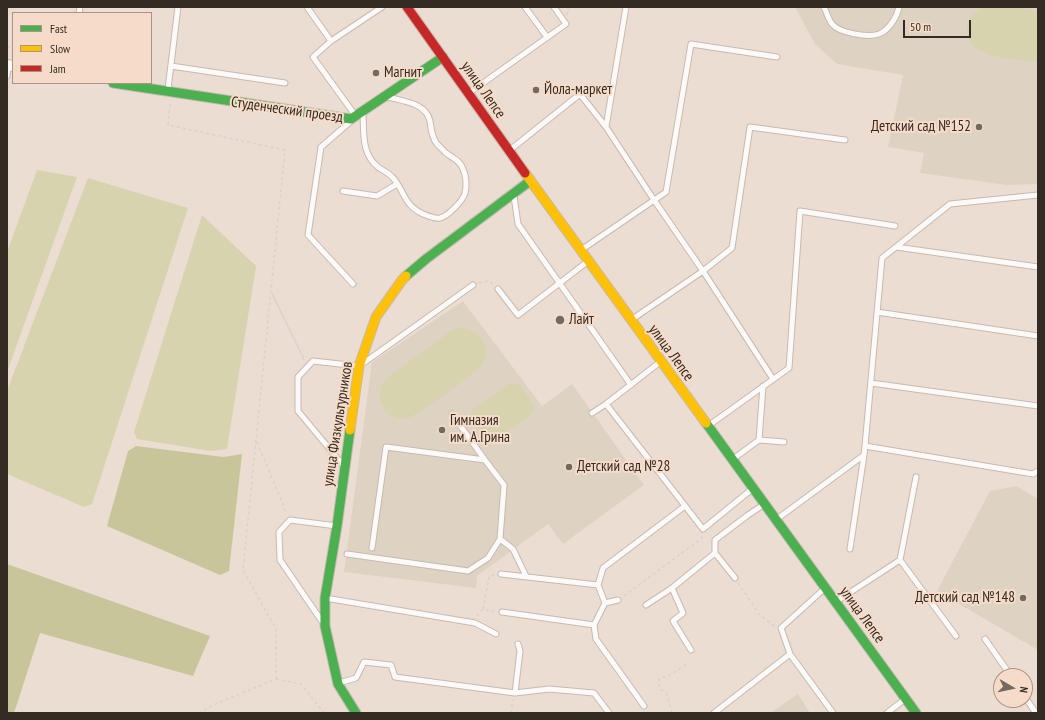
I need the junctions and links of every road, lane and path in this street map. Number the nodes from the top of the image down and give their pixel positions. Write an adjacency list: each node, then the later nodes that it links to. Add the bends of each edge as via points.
1 (178, 7): 14 (lane)
2 (307, 7): 11 (lane)
3 (382, 7): 11 (lane)
4 (407, 7): 12 (street, улица Лепсе)
5 (525, 7): 10 (lane)
6 (554, 7): 10 (lane, via 566,24)
7 (626, 7): 22 (lane)
8 (824, 7): 9 (lane, via 833,25 840,30 869,36 879,34 889,27)
9 (899, 7)
10 (547, 37): 18 (lane)
11 (331, 41): 21 (lane, via 313,57)
12 (443, 57): 18 (street, улица Лепсе); 19 (street, Студенческий проезд)
13 (777, 57): 30 (lane, via 691,44 666,192)
14 (171, 66): 15 (lane); 17 (lane)
15 (285, 83)
16 (119, 84): 17 (street, Студенческий проезд)
17 (168, 92): 21 (street, Студенческий проезд, via 324,119 351,119)
18 (469, 93): 24 (street, улица Лепсе)
19 (385, 96): 21 (street, Студенческий проезд); 26 (lane, via 424,110 435,141 445,152 459,161 466,182 465,193 457,206 442,218 434,218 414,209 405,200)
20 (170, 103): 42 (path, via 168,125 285,150)
21 (359, 113): 26 (lane, via 367,152 377,166); 39 (lane, via 321,147 308,235)
22 (606, 127): 24 (lane, via 580,94); 30 (lane)
23 (845, 140): 36 (lane, via 750,127 732,248)
24 (508, 151): 25 (street, улица Лепсе)
25 (530, 181): 28 (street, улица Физкультурников); 33 (street, улица Лепсе)
26 (397, 184): 27 (lane, via 377,196)
27 (342, 191)
28 (513, 194): 38 (lane, via 518,224); 48 (street, улица Физкультурников, via 402,280 376,317)
29 (1038, 195): 32 (lane, via 950,204)
30 (654, 200): 33 (lane); 36 (lane)
31 (895, 226): 50 (lane, via 800,211 789,368)
32 (896, 247): 35 (lane); 44 (lane, via 882,258)
33 (580, 250): 34 (street, улица Лепсе)
34 (588, 262): 38 (lane); 45 (street, улица Лепсе)
35 (1038, 267)
36 (703, 271): 45 (lane); 50 (lane)
37 (481, 281): 41 (path, via 489,281)
38 (560, 283): 41 (lane, via 518,315); 52 (lane)
39 (353, 284)
40 (473, 285): 48 (lane)
41 (496, 287)
42 (271, 291): 49 (path); 62 (path)
43 (273, 296): 49 (path)
44 (877, 312): 46 (lane); 51 (lane)
45 (631, 321): 47 (street, улица Лепсе)
46 (1038, 336)
47 (661, 362): 52 (lane); 58 (street, улица Лепсе)
48 (359, 366): 49 (lane, via 313,361); 68 (street, улица Физкультурников)
49 (307, 367): 68 (lane, via 298,377 298,411)
50 (773, 379): 53 (lane)
51 (871, 383): 55 (lane); 64 (lane)
52 (631, 385): 54 (lane)
53 (763, 386): 58 (lane); 61 (lane)
54 (606, 404): 56 (lane); 73 (lane)
55 (1038, 406)
56 (592, 413)
57 (452, 414): 66 (lane)
58 (707, 426): 67 (street, улица Лепсе)
59 (397, 427): 60 (path)
60 (397, 433)
61 (759, 440): 63 (lane); 67 (lane)
62 (256, 441): 74 (path); 109 (path, via 243,570 276,629)
63 (784, 442)
64 (865, 446): 65 (lane); 69 (lane, via 1032,474)
65 (864, 455): 75 (lane); 80 (lane)
66 (485, 460): 78 (lane, via 504,485); 79 (lane, via 386,447)
67 (732, 460): 71 (street, улица Лепсе)
68 (344, 467): 76 (street, улица Физкультурников)
69 (1038, 471)
70 (916, 478): 83 (lane)
71 (753, 489): 72 (street, улица Лепсе); 77 (lane)
72 (764, 504): 75 (street, улица Лепсе); 81 (lane, via 715,540)
73 (685, 506): 77 (lane); 87 (lane, via 602,568)
74 (290, 520): 76 (lane); 99 (lane, via 279,532 280,560)
75 (776, 520): 89 (street, улица Лепсе)
76 (337, 526): 90 (street, улица Физкультурников)
77 (703, 529): 91 (path, via 702,538)
78 (500, 540): 82 (lane, via 488,558 468,571); 85 (lane, via 513,549)
79 (372, 548)
80 (850, 549)
81 (716, 553): 86 (lane); 88 (lane)
82 (347, 554)
83 (900, 560): 92 (lane); 102 (lane)
84 (501, 574): 85 (lane); 95 (path, via 489,577)
85 (526, 576): 87 (lane)
86 (735, 578): 100 (path, via 759,614)
87 (598, 585): 93 (lane)
88 (672, 588): 94 (lane); 105 (lane, via 683,614 673,620)
89 (825, 589): 92 (street, улица Лепсе); 106 (lane, via 781,628)
90 (325, 598): 99 (street, улица Физкультурников); 101 (lane, via 475,623)
91 (618, 600): 93 (lane)
92 (835, 602): 112 (street, улица Лепсе)
93 (605, 603): 98 (lane)
94 (646, 605)
95 (483, 610): 96 (path); 97 (path)
96 (502, 612): 98 (lane)
97 (476, 616)
98 (594, 625): 114 (lane, via 596,639)
99 (325, 626): 110 (street, улица Физкультурников)
100 (773, 627)
101 (496, 634)
102 (956, 636)
103 (985, 638): 108 (lane)
104 (518, 644): 111 (lane, via 520,651)
105 (691, 650)
106 (790, 654): 121 (lane); 122 (lane)
107 (689, 662): 120 (path, via 672,674 659,679 659,687 667,695)
108 (1006, 668)
109 (276, 679): 115 (path); 116 (path, via 301,684)
110 (338, 684): 111 (lane, via 356,678 364,662 391,666 394,677); 117 (street, улица Физкультурников)
111 (515, 693): 119 (lane, via 549,689 594,693)
112 (905, 699): 123 (lane); 124 (street, улица Лепсе)
113 (512, 704): 118 (path)
114 (644, 706)
115 (200, 713)
116 (324, 713)
117 (356, 713)
118 (511, 713)
119 (609, 713)
120 (672, 713)
121 (714, 713)
122 (833, 713)
123 (887, 713)
124 (916, 713)

